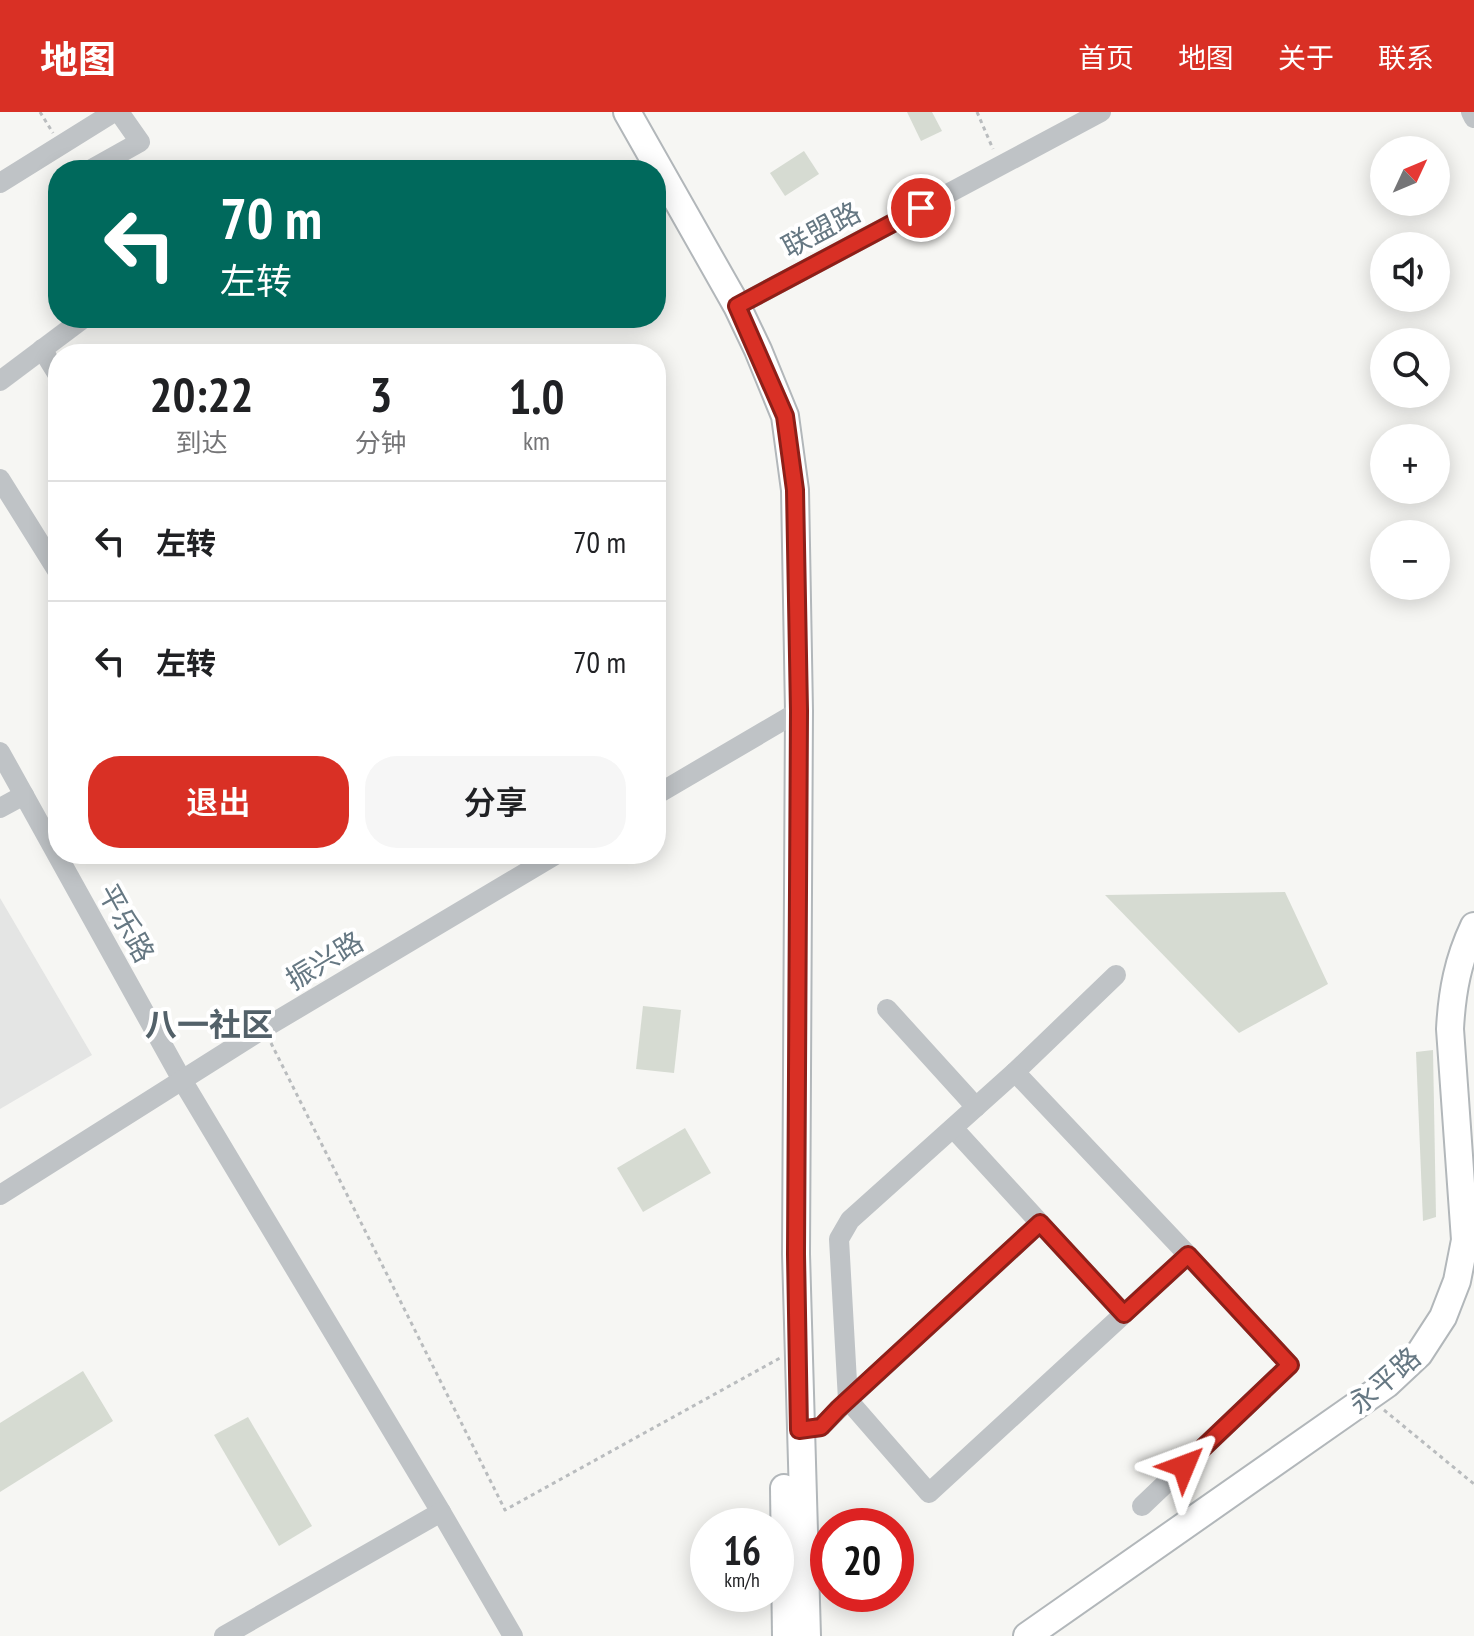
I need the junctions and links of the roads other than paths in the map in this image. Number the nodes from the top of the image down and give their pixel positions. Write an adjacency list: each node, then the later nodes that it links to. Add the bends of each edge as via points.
1 (116, 112): 7 (street, via 140,142); 11 (street)
2 (609, 112): 8 (main road)
3 (627, 112): 9 (main road)
4 (1101, 112): 13 (street, 联盟路)
5 (1471, 112): 6 (street)
6 (1474, 118)
7 (108, 160)
8 (635, 160)
9 (654, 160)
10 (666, 181): 13 (main road)
11 (0, 183)
12 (666, 214): 22 (main road, via 722,313 769,420 779,492)
13 (737, 306): 22 (main road, via 785,416 795,490)
14 (70, 328): 15 (street)
15 (49, 344)
16 (48, 345): 17 (street)
17 (42, 349): 18 (street); 19 (street)
18 (48, 359)
19 (0, 381)
20 (0, 479): 21 (street)
21 (48, 539)
22 (791, 715): 24 (street); 44 (main road)
23 (0, 752): 25 (street, 平乐路)
24 (666, 789)
25 (24, 795): 26 (street); 27 (street, 平乐路)
26 (0, 808)
27 (48, 838)
28 (62, 864): 35 (street, 平乐路)
29 (540, 864): 35 (street, 振兴路)
30 (1474, 926): 53 (main road, 永平路, via 1460,954 1451,995 1465,1240 1443,1317 1419,1354 1387,1384)
31 (1474, 963): 38 (main road, via 1465,1029)
32 (1116, 975): 34 (street)
33 (887, 1009): 36 (street)
34 (1015, 1072): 36 (street); 41 (street)
35 (182, 1080): 39 (street, 振兴路); 48 (street, 平乐路)
36 (976, 1107): 37 (street)
37 (953, 1128): 40 (street); 45 (street, via 850,1220 839,1239)
38 (1474, 1148)
39 (0, 1195)
40 (1040, 1223): 43 (street); 45 (street)
41 (1188, 1255): 43 (street); 47 (street, via 1290,1365)
42 (1474, 1273): 54 (main road, 永平路, via 1456,1325 1431,1364 1381,1408)
43 (1124, 1314): 45 (street, via 929,1493)
44 (789, 1353): 46 (main road); 51 (main road)
45 (848, 1400): 46 (street, via 821,1427)
46 (799, 1430): 52 (main road)
47 (1142, 1506)
48 (441, 1512): 49 (street); 50 (street, 平乐路)
49 (224, 1636)
50 (513, 1636)
51 (786, 1636)
52 (807, 1636)
53 (1027, 1636)
54 (1054, 1636)

